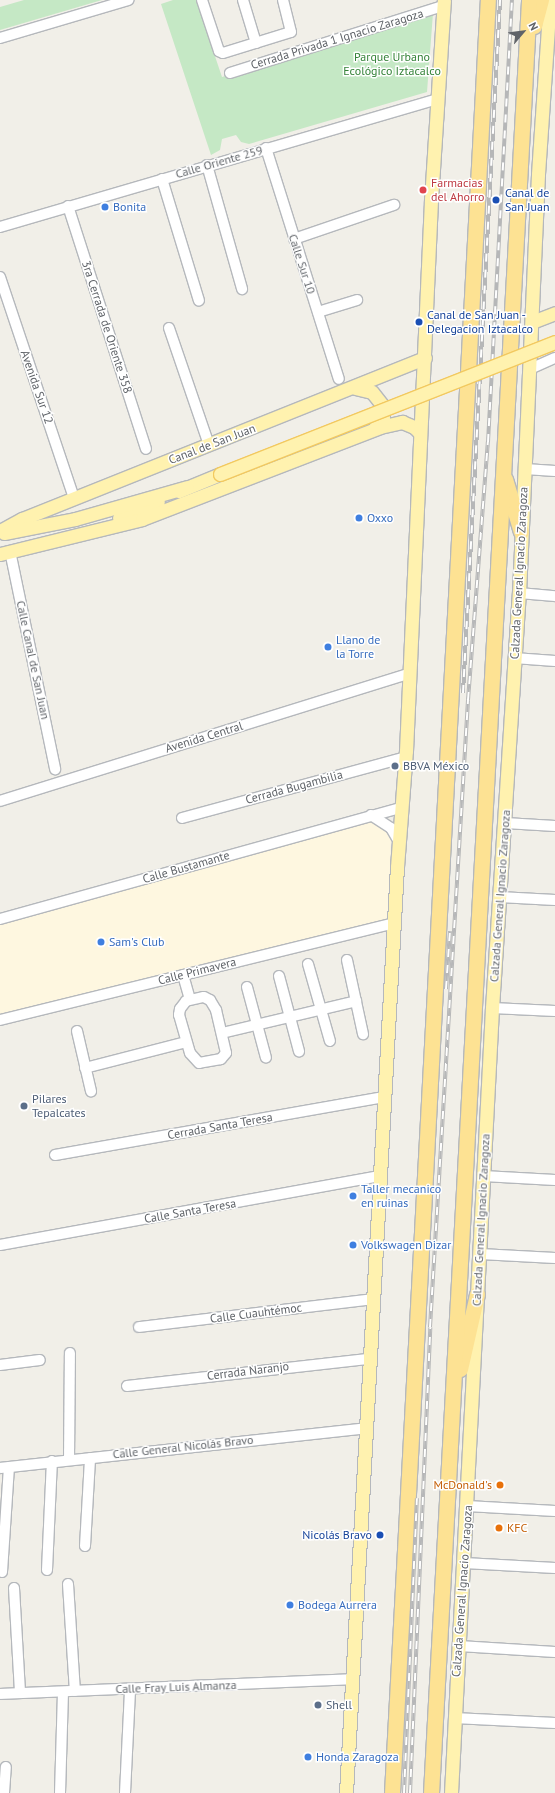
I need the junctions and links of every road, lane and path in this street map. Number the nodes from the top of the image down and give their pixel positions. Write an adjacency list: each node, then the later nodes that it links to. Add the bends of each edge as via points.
1 (128, 0): 10 (street)
2 (202, 0): 11 (street, via 220,53)
3 (243, 0): 11 (street)
4 (285, 0): 11 (street, via 291,32)
5 (488, 0): 136 (highway)
6 (529, 0): 12 (highway, Calzada General Ignacio Zaragoza)
7 (541, 0): 12 (highway)
8 (550, 0): 13 (main road, Calzada General Ignacio Zaragoza)
9 (443, 3): 14 (street, Cerrada Privada 1 Ignacio Zaragoza); 15 (main road)
10 (0, 38)
11 (256, 43)
12 (526, 46): 42 (highway, Calzada General Ignacio Zaragoza)
13 (551, 48): 29 (main road, Calzada General Ignacio Zaragoza, via 538,174)
14 (230, 73)
15 (438, 99): 16 (street, Calle Oriente 259); 32 (main road)
16 (266, 148): 17 (street, Calle Oriente 259); 22 (street, Calle Sur 10)
17 (207, 165): 18 (street, Calle Oriente 259); 24 (street)
18 (162, 179): 19 (street, Calle Oriente 259); 26 (street)
19 (68, 206): 21 (street, Calle Oriente 259); 40 (street, 3ra Cerrada de Oriente 358)
20 (394, 206): 22 (street)
21 (0, 227)
22 (294, 240): 27 (street, Calle Sur 10)
23 (0, 277): 45 (street, Avenida Sur 12)
24 (242, 289)
25 (357, 300): 27 (street)
26 (199, 301)
27 (318, 312): 35 (street, Calle Sur 10)
28 (555, 313): 29 (main road)
29 (532, 322): 34 (main road, Calzada General Ignacio Zaragoza)
30 (169, 328): 39 (street)
31 (555, 342): 44 (main road, Canal de San Juan, bridge)
32 (425, 358): 36 (main road, Canal de San Juan); 38 (main road)
33 (555, 358): 34 (street)
34 (530, 369): 41 (main road, Calzada General Ignacio Zaragoza)
35 (338, 379)
36 (355, 388): 37 (main road, via 372,392 382,405 383,419); 39 (main road, Canal de San Juan)
37 (374, 429): 38 (main road, Canal de San Juan, via 402,422); 46 (main road, Canal de San Juan, via 142,519 120,526)
38 (420, 433): 54 (main road)
39 (209, 445): 45 (main road, Canal de San Juan)
40 (146, 449)
41 (525, 469): 43 (street); 48 (main road, Calzada General Ignacio Zaragoza)
42 (503, 470): 48 (highway); 106 (highway, Calzada General Ignacio Zaragoza)
43 (555, 471)
44 (187, 487): 46 (main road, Canal de San Juan); 47 (main road, Canal de San Juan, via 75,518)
45 (74, 498): 47 (main road, Canal de San Juan, via 22,519)
46 (92, 530): 49 (main road, Canal de San Juan)
47 (0, 532)
48 (521, 532): 50 (main road, Calzada General Ignacio Zaragoza)
49 (5, 553): 56 (street, Calle Canal de San Juan)
50 (519, 593): 51 (street); 52 (main road, Calzada General Ignacio Zaragoza)
51 (555, 596)
52 (514, 658): 53 (street); 61 (main road, Calzada General Ignacio Zaragoza)
53 (555, 661)
54 (409, 674): 55 (main road); 57 (street, Avenida Central)
55 (406, 757): 58 (main road); 60 (street, Cerrada Bugambilia)
56 (55, 769)
57 (0, 801)
58 (402, 807): 59 (street, Calle Bustamante); 63 (main road)
59 (371, 815): 63 (street, via 391,828); 66 (street, Calle Bustamante)
60 (182, 818)
61 (505, 823): 62 (street); 64 (main road, Calzada General Ignacio Zaragoza)
62 (555, 826)
63 (399, 842): 67 (main road)
64 (499, 897): 65 (street); 75 (main road, Calzada General Ignacio Zaragoza)
65 (555, 900)
66 (0, 918)
67 (395, 923): 70 (street, Calle Primavera); 90 (main road)
68 (347, 960): 74 (street)
69 (308, 964): 76 (street)
70 (183, 974): 73 (street); 79 (street, Calle Primavera)
71 (278, 976): 78 (street)
72 (247, 987): 80 (street)
73 (190, 999): 82 (street, via 204,997 210,1000 216,1010); 85 (street, via 182,1005 179,1015)
74 (356, 1001): 76 (street); 83 (street)
75 (492, 1008): 77 (street); 93 (main road, Calzada General Ignacio Zaragoza)
76 (322, 1010): 78 (street); 84 (street)
77 (555, 1011)
78 (290, 1018): 80 (street); 86 (street)
79 (0, 1020)
80 (258, 1024): 82 (street); 87 (street)
81 (77, 1031): 88 (street)
82 (222, 1033): 85 (street, via 226,1053 221,1059 199,1063 194,1060)
83 (363, 1034)
84 (330, 1041)
85 (186, 1042): 88 (street)
86 (299, 1051)
87 (266, 1058)
88 (85, 1068): 89 (street)
89 (91, 1091)
90 (384, 1097): 91 (street, Cerrada Santa Teresa); 92 (main road)
91 (55, 1155)
92 (380, 1176): 95 (street, Calle Santa Teresa); 99 (main road)
93 (484, 1176): 94 (street); 96 (main road, Calzada General Ignacio Zaragoza)
94 (555, 1180)
95 (0, 1245)
96 (480, 1254): 97 (street); 98 (main road, Calzada General Ignacio Zaragoza)
97 (555, 1258)
98 (477, 1294): 106 (highway); 112 (main road, Calzada General Ignacio Zaragoza)
99 (373, 1299): 100 (street, Calle Cuauhtémoc); 102 (main road)
100 (139, 1327)
101 (70, 1353): 109 (street)
102 (369, 1359): 105 (street, Cerrada Naranjo); 107 (main road)
103 (40, 1360): 104 (street)
104 (0, 1365)
105 (127, 1386)
106 (451, 1408): 137 (highway, Calzada General Ignacio Zaragoza)
107 (366, 1428): 108 (street, Calle General Nicolás Bravo); 123 (main road)
108 (90, 1458): 109 (street, Calle General Nicolás Bravo); 114 (street)
109 (69, 1460): 110 (street, Calle General Nicolás Bravo)
110 (52, 1461): 111 (street, Calle General Nicolás Bravo); 117 (street)
111 (5, 1467): 118 (street)
112 (467, 1506): 113 (street); 115 (main road, Calzada General Ignacio Zaragoza)
113 (555, 1511)
114 (85, 1546)
115 (464, 1563): 116 (street); 121 (main road, Calzada General Ignacio Zaragoza)
116 (555, 1568)
117 (47, 1570)
118 (2, 1572)
119 (68, 1584): 125 (street)
120 (14, 1588): 127 (street)
121 (459, 1646): 122 (street); 129 (main road, Calzada General Ignacio Zaragoza)
122 (555, 1652)
123 (352, 1679): 124 (street, Calle Fray Luis Almanza); 135 (main road)
124 (130, 1689): 125 (street, Calle Fray Luis Almanza); 134 (street)
125 (75, 1691): 126 (street, Calle Fray Luis Almanza)
126 (63, 1692): 127 (street, Calle Fray Luis Almanza); 133 (street)
127 (20, 1693): 128 (street, Calle Fray Luis Almanza)
128 (0, 1694)
129 (454, 1718): 130 (street); 138 (main road, Calzada General Ignacio Zaragoza)
130 (555, 1723)
131 (6, 1767): 132 (street)
132 (4, 1793)
133 (60, 1793)
134 (125, 1793)
135 (346, 1793)
136 (392, 1793)
137 (431, 1793)
138 (451, 1793)

